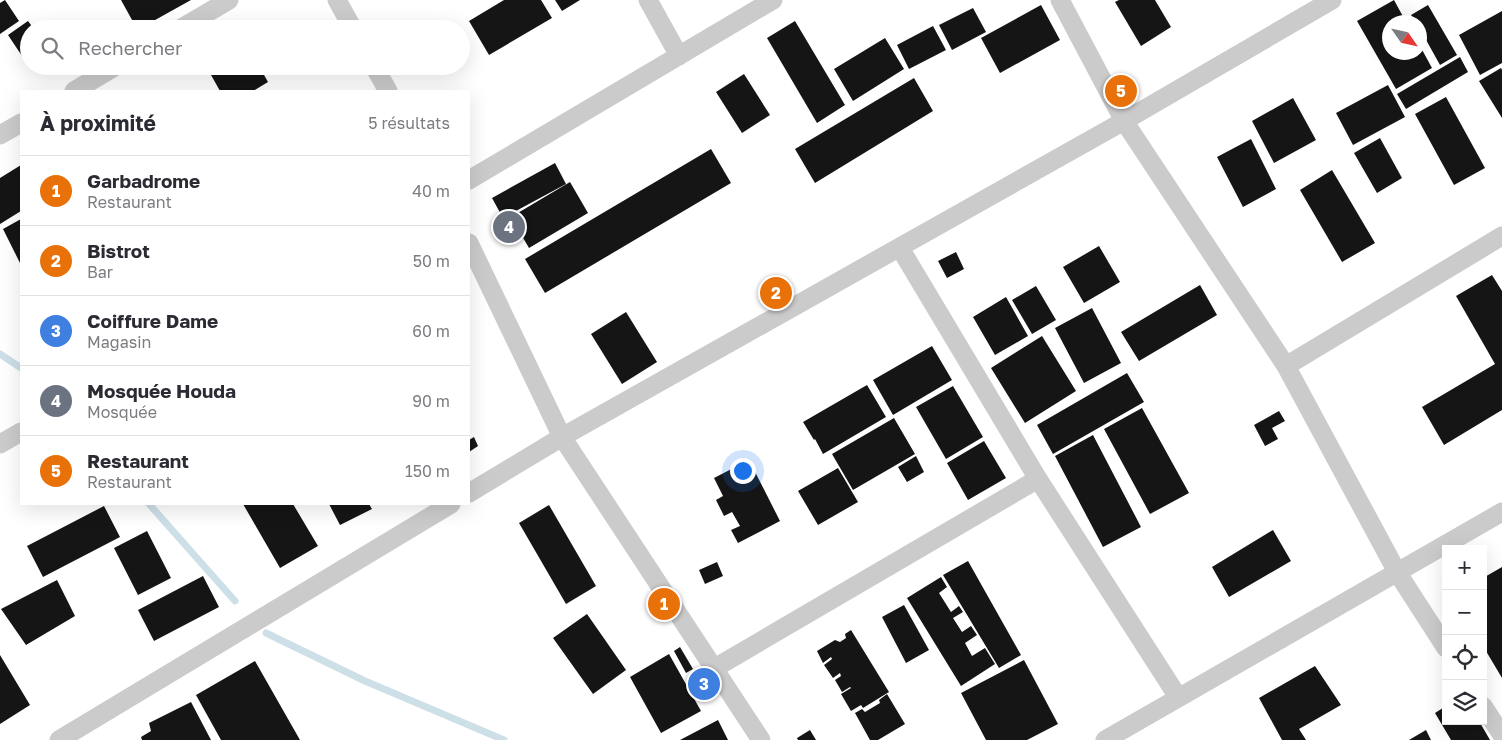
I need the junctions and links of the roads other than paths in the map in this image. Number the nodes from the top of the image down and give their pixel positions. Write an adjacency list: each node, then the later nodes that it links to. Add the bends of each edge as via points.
1 (228, 0): 7 (street)
2 (337, 0): 8 (street)
3 (648, 0): 9 (street)
4 (773, 0): 9 (street)
5 (1060, 0): 14 (street)
6 (1332, 0): 14 (street)
7 (195, 20)
8 (348, 20)
9 (678, 56): 17 (street)
10 (101, 75): 12 (street)
11 (379, 75): 13 (street)
12 (76, 90)
13 (387, 90)
14 (1124, 121): 20 (street); 21 (street)
15 (20, 124): 16 (street)
16 (0, 135)
17 (470, 179)
18 (1502, 236): 21 (street)
19 (470, 245): 23 (street)
20 (900, 248): 23 (street); 25 (street)
21 (1286, 366): 29 (street)
22 (20, 433): 24 (street)
23 (562, 437): 26 (street); 31 (street)
24 (0, 444)
25 (1038, 479): 31 (street); 32 (street)
26 (470, 492)
27 (449, 505): 35 (street)
28 (1502, 512): 29 (street)
29 (1396, 572): 30 (street); 32 (street)
30 (1442, 642)
31 (713, 668): 36 (street)
32 (1178, 697): 37 (street)
33 (1487, 712): 34 (street)
34 (1502, 735)
35 (59, 740)
36 (761, 740)
37 (1105, 740)

